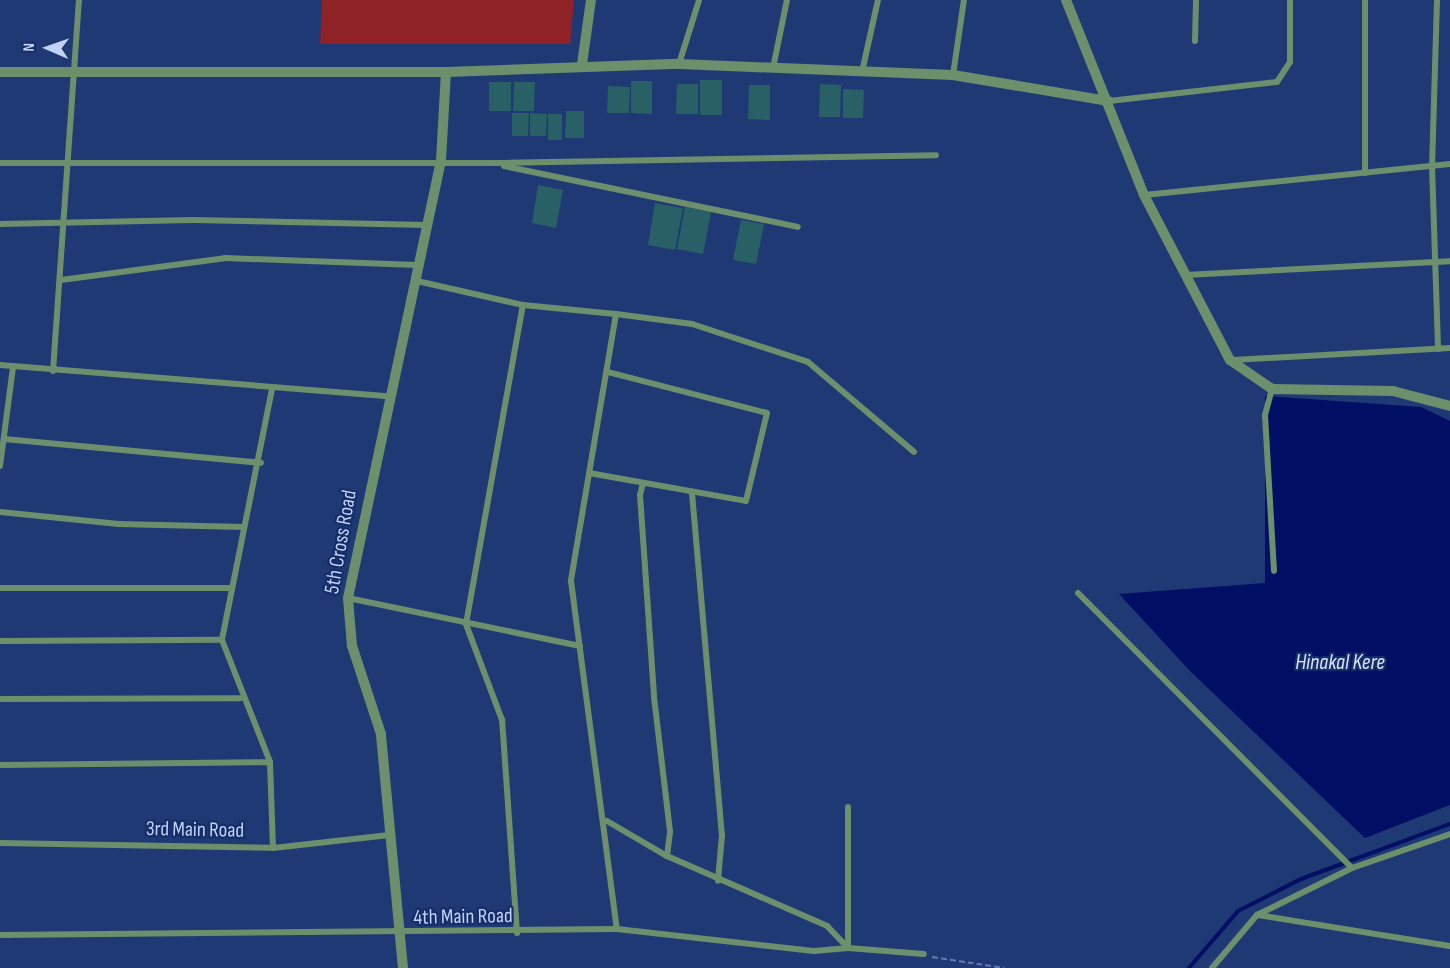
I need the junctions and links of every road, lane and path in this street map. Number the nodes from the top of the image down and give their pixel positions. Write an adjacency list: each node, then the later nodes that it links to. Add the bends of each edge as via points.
1 (79, 0): 19 (street)
2 (591, 0): 13 (street)
3 (699, 0): 14 (street)
4 (787, 0): 15 (street)
5 (878, 0): 18 (street)
6 (964, 0): 20 (street)
7 (1066, 0): 21 (street)
8 (1196, 0): 12 (street)
9 (1290, 0): 21 (street, via 1290,62 1277,82)
10 (1365, 0): 29 (street)
11 (1437, 0): 28 (street)
12 (1195, 42)
13 (582, 64): 14 (street); 17 (street)
14 (679, 64): 15 (street)
15 (772, 69): 18 (street)
16 (0, 72): 19 (street)
17 (446, 72): 19 (street); 23 (street, 5th Cross Road)
18 (862, 72): 20 (street)
19 (76, 74): 25 (street)
20 (953, 75): 21 (street)
21 (1109, 101): 30 (street)
22 (936, 155): 26 (street)
23 (441, 160): 25 (street); 26 (street); 33 (street, 5th Cross Road)
24 (0, 163): 25 (street)
25 (71, 163): 32 (street)
26 (492, 163): 34 (street)
27 (1450, 164): 28 (street)
28 (1432, 166): 29 (street); 36 (street)
29 (1365, 172): 30 (street)
30 (1144, 195): 38 (street)
31 (0, 224): 32 (street)
32 (66, 225): 33 (street, via 193,220); 39 (street)
33 (426, 225): 37 (street, 5th Cross Road)
34 (798, 227)
35 (1450, 261): 36 (street)
36 (1437, 262): 38 (street); 44 (street)
37 (417, 265): 39 (street, via 225,258); 40 (street, 5th Cross Road)
38 (1182, 275): 45 (street)
39 (61, 280): 48 (street)
40 (417, 281): 41 (street); 52 (street, 5th Cross Road)
41 (523, 304): 42 (street); 68 (street)
42 (616, 314): 49 (street); 55 (street, via 692,324 808,362)
43 (1450, 348): 44 (street)
44 (1438, 349): 45 (street)
45 (1230, 360): 51 (street)
46 (0, 365): 47 (street)
47 (13, 368): 48 (street); 54 (street)
48 (53, 371): 50 (street)
49 (607, 372): 58 (street); 60 (street, via 767,413 746,501)
50 (272, 388): 52 (street); 56 (street)
51 (1272, 389): 53 (street, via 1393,391); 63 (street, via 1265,415)
52 (388, 396): 67 (street, 5th Cross Road)
53 (1450, 406)
54 (4, 439): 56 (street); 57 (street)
55 (914, 452)
56 (261, 463): 62 (street)
57 (0, 466)
58 (590, 473): 59 (street); 71 (street, via 571,581)
59 (643, 483): 60 (street); 82 (street, via 640,495 654,697 670,832)
60 (692, 493): 84 (street, via 722,835)
61 (0, 512): 62 (street, via 118,524)
62 (244, 526): 65 (street)
63 (1274, 571)
64 (0, 588): 65 (street)
65 (231, 588): 69 (street)
66 (1078, 593): 83 (street)
67 (348, 598): 68 (street); 79 (street, 5th Cross Road, via 352,646 381,734)
68 (466, 624): 71 (street); 87 (street, via 502,720)
69 (222, 640): 70 (street); 72 (street)
70 (0, 641)
71 (580, 646): 77 (street)
72 (240, 698): 73 (street); 74 (street)
73 (0, 699)
74 (270, 762): 75 (street); 81 (street)
75 (0, 765)
76 (848, 807): 91 (street)
77 (607, 821): 82 (street); 86 (street)
78 (1450, 834): 83 (street)
79 (389, 835): 81 (street, 3rd Main Road); 89 (street, 5th Cross Road)
80 (0, 843): 81 (street, 3rd Main Road)
81 (273, 848)
82 (667, 856): 84 (street)
83 (1352, 868): 85 (street)
84 (718, 880): 91 (street, via 826,926)
85 (1257, 915): 90 (street); 95 (street)
86 (617, 929): 87 (street, 4th Main Road); 91 (street, 4th Main Road, via 814,951)
87 (517, 933): 89 (street, 4th Main Road)
88 (0, 935): 89 (street, 4th Main Road)
89 (397, 935): 93 (street, 5th Cross Road)
90 (1450, 946)
91 (848, 948): 92 (street, 4th Main Road)
92 (924, 954): 94 (path)
93 (403, 968)
94 (1004, 968)
95 (1212, 968)

